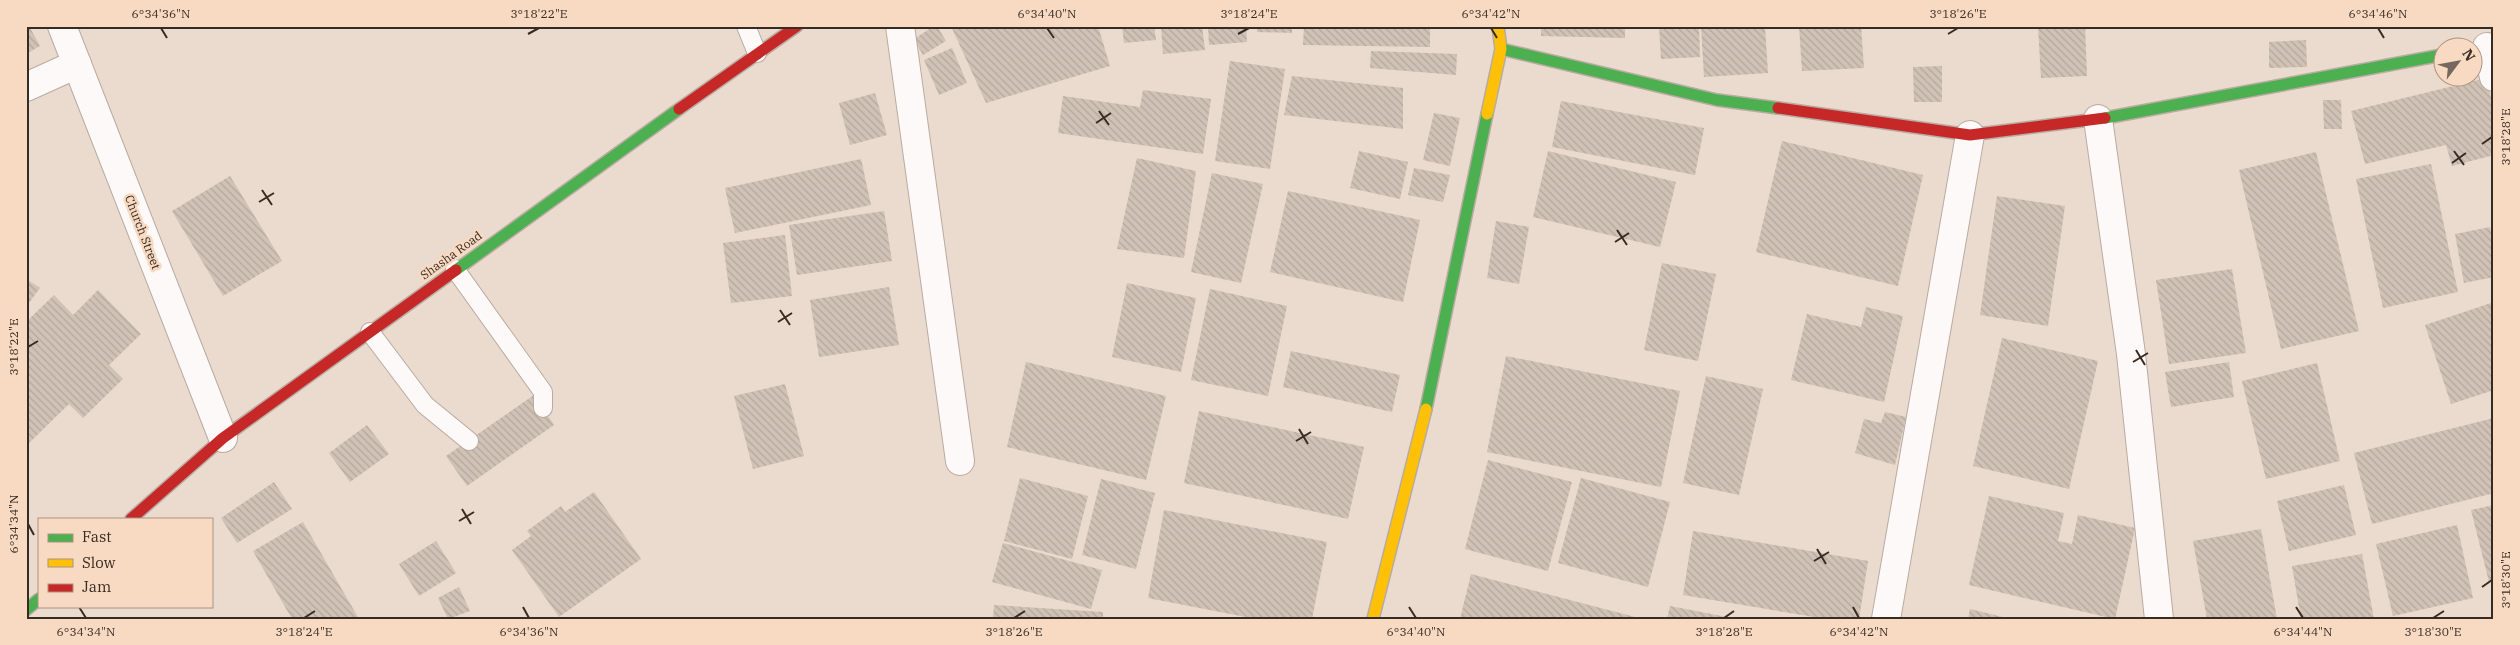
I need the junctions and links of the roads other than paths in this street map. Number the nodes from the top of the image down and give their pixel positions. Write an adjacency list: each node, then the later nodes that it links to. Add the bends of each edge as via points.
1 (62, 26): 10 (street, Church Street)
2 (746, 26): 8 (lane)
3 (797, 26): 8 (street, Shasha Road)
4 (900, 26): 20 (street)
5 (1498, 26): 7 (street)
6 (2484, 48): 11 (street)
7 (1501, 49): 14 (street, via 1717,100); 24 (street, via 1420,437)
8 (757, 53): 15 (street, Shasha Road)
9 (2432, 58): 13 (street)
10 (77, 64): 12 (street); 18 (street, Church Street)
11 (2494, 77)
12 (26, 87)
13 (2098, 119): 14 (street); 26 (street, via 2131,354)
14 (1970, 135): 25 (street)
15 (455, 269): 16 (street, Shasha Road); 17 (lane, via 543,392)
16 (370, 332): 18 (street, Shasha Road); 19 (lane, via 426,405)
17 (542, 408)
18 (223, 438): 21 (street, Shasha Road)
19 (469, 440)
20 (960, 461)
21 (132, 518)
22 (38, 600): 23 (street)
23 (26, 610)
24 (1373, 619)
25 (1886, 619)
26 (2159, 619)

